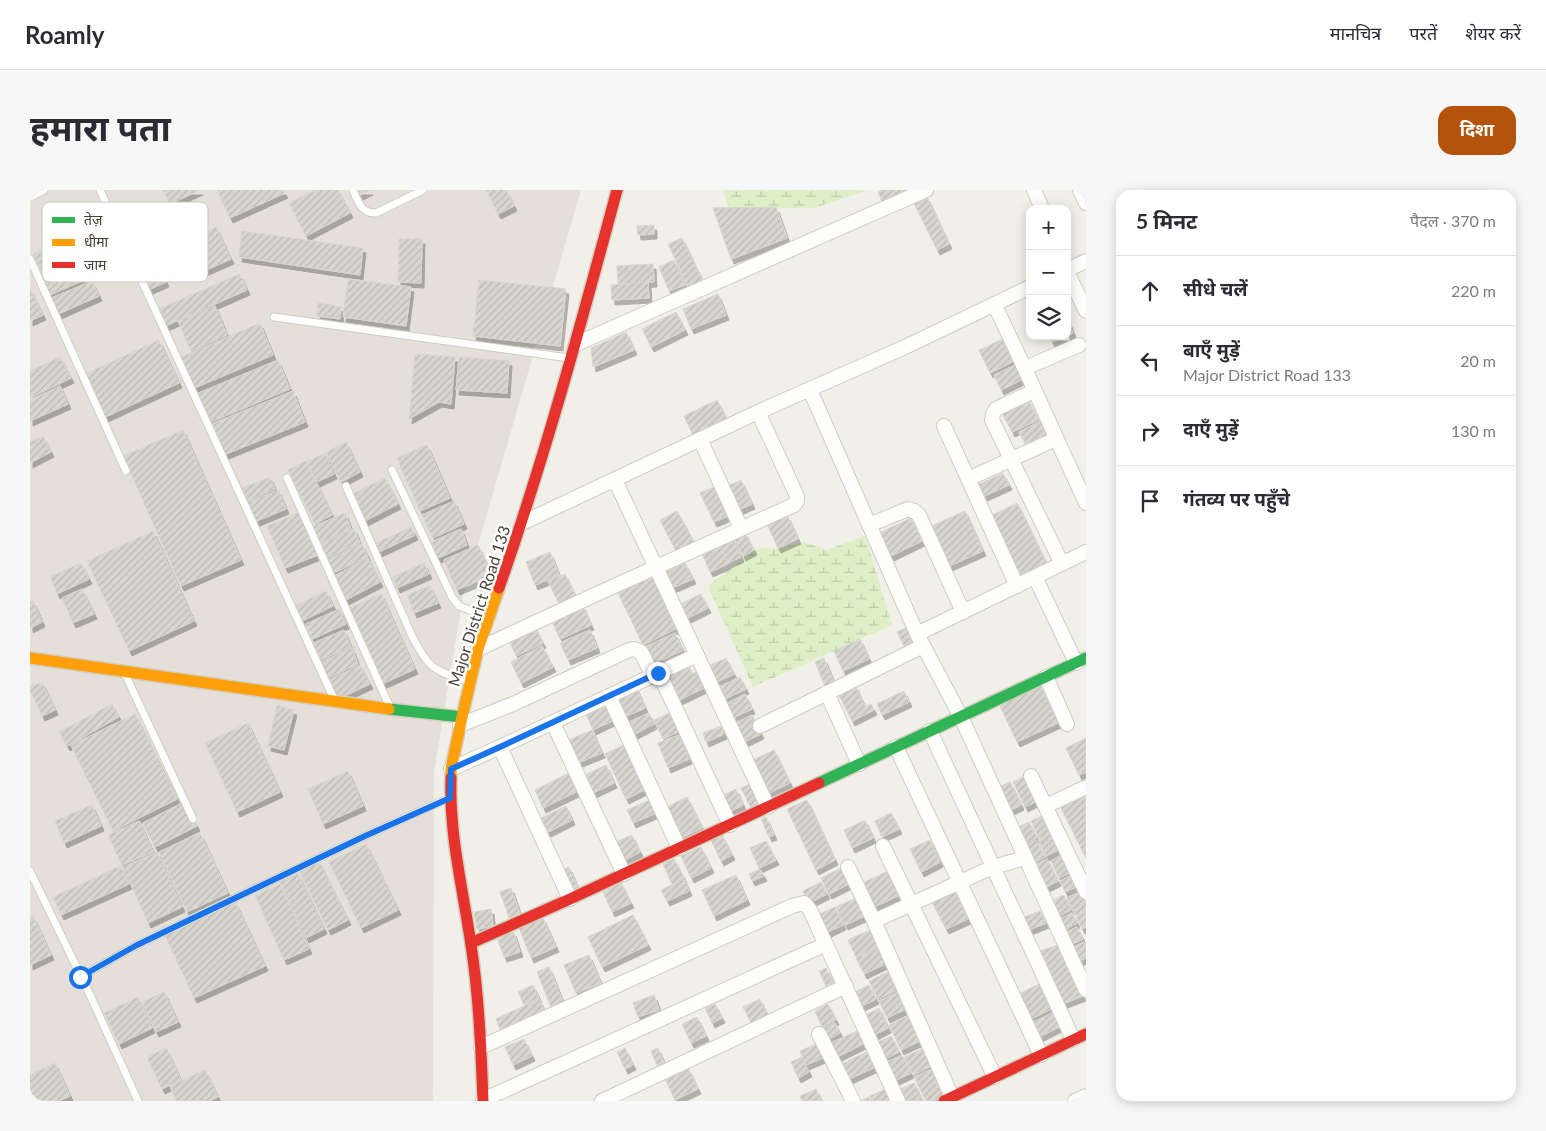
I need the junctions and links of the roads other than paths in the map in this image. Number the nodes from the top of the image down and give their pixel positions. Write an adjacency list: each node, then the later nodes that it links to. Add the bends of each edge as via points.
1 (44, 190): 9 (lane)
2 (100, 190): 10 (lane)
3 (353, 190): 8 (lane, via 361,207 370,214)
4 (616, 190): 23 (street, Major District Road 133)
5 (926, 190): 23 (street)
6 (1034, 190): 12 (street)
7 (1080, 190): 11 (street)
8 (419, 191)
9 (30, 197)
10 (106, 202)
11 (1086, 203)
12 (1040, 205)
13 (30, 259): 32 (lane)
14 (1086, 261): 15 (street)
15 (1071, 267)
16 (1071, 275): 20 (street)
17 (142, 282): 60 (lane)
18 (1026, 289): 19 (street)
19 (994, 304): 24 (street); 25 (street)
20 (1086, 312)
21 (274, 317): 23 (lane)
22 (1078, 345): 24 (street)
23 (574, 351): 39 (street, Major District Road 133)
24 (1025, 368): 26 (street)
25 (810, 390): 27 (street); 40 (street)
26 (1034, 391): 29 (street); 31 (street, via 996,409 993,414 992,420)
27 (758, 412): 30 (street); 41 (street, via 797,501)
28 (944, 426): 35 (street)
29 (1056, 439): 31 (street); 38 (street)
30 (700, 440): 36 (street); 41 (street)
31 (1012, 459): 35 (street); 43 (street)
32 (126, 470)
33 (392, 470): 48 (lane, via 452,597 459,606)
34 (287, 478): 61 (lane)
35 (968, 479): 46 (street)
36 (615, 480): 39 (street); 44 (street)
37 (346, 486): 57 (lane, via 425,659 439,672)
38 (1086, 503)
39 (522, 524): 48 (street, Major District Road 133)
40 (869, 525): 47 (street, via 908,509 919,515); 49 (street)
41 (741, 528): 44 (street)
42 (1086, 552): 43 (street)
43 (1062, 564): 45 (street)
44 (656, 567): 50 (street); 51 (street)
45 (1035, 577): 46 (street); 53 (street)
46 (1017, 586): 47 (street)
47 (962, 612): 49 (street)
48 (489, 618): 50 (street, Major District Road 133)
49 (920, 640): 58 (street); 62 (street)
50 (478, 649): 57 (street, Major District Road 133)
51 (697, 655): 55 (street); 76 (street)
52 (30, 658): 54 (street)
53 (1081, 661): 56 (street)
54 (124, 672): 60 (street); 77 (lane)
55 (656, 674): 59 (street); 63 (street, via 641,652 634,649 513,704); 78 (street)
56 (1046, 677): 62 (street); 65 (street)
57 (470, 682): 63 (street, Major District Road 133)
58 (827, 693): 66 (street); 70 (street)
59 (609, 696): 64 (street); 80 (street)
60 (335, 702): 61 (street)
61 (391, 710): 63 (street)
62 (961, 717): 67 (street); 81 (street)
63 (461, 721): 71 (street, Major District Road 133)
64 (553, 723): 68 (street); 85 (street)
65 (1067, 724)
66 (760, 726)
67 (930, 731): 69 (street); 83 (street)
68 (500, 747): 71 (street); 88 (street)
69 (896, 747): 70 (street); 86 (street)
70 (859, 764): 76 (street)
71 (451, 769): 74 (street, Major District Road 133)
72 (1031, 776): 75 (street)
73 (1085, 786): 75 (street)
74 (450, 798): 91 (street, Major District Road 133, via 454,849); 93 (lane, via 146,940)
75 (1046, 806): 87 (street)
76 (768, 807): 78 (street)
77 (193, 819)
78 (730, 824): 80 (street)
79 (883, 846): 89 (street)
80 (679, 848): 85 (street)
81 (1025, 858): 83 (street); 95 (street)
82 (848, 867): 90 (street)
83 (993, 867): 86 (street); 97 (street)
84 (30, 871): 93 (lane)
85 (624, 874): 88 (street)
86 (959, 882): 89 (street); 99 (street)
87 (1086, 892)
88 (570, 899): 91 (street)
89 (912, 904): 90 (street); 100 (street)
90 (874, 921): 102 (street)
91 (471, 943): 98 (street, Major District Road 133)
92 (826, 944): 94 (street); 98 (street, via 807,905 800,903); 103 (street)
93 (80, 977): 104 (lane)
94 (846, 986): 105 (street); 107 (street)
95 (1086, 990)
96 (820, 1034): 106 (street)
97 (1080, 1037): 99 (street)
98 (481, 1047): 103 (street, Major District Road 133)
99 (1040, 1055): 100 (street)
100 (995, 1078): 102 (street)
101 (1086, 1096): 108 (street)
102 (948, 1099)
103 (483, 1100)
104 (138, 1101)
105 (602, 1101)
106 (852, 1101)
107 (898, 1101)
108 (1075, 1101)

